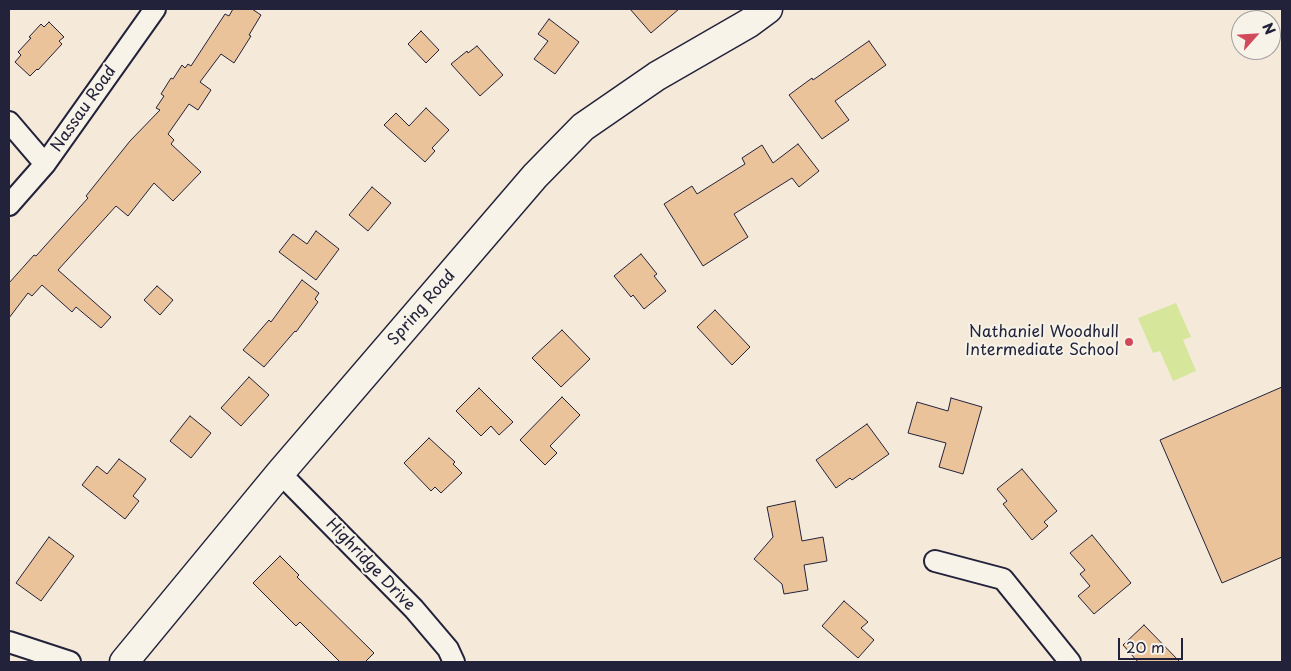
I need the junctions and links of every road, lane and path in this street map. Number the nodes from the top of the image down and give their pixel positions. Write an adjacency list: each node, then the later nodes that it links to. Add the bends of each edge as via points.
1 (155, 9): 4 (street, Nassau Road)
2 (768, 9): 6 (main road, Spring Road, via 657,76 583,127 535,176)
3 (9, 122): 4 (street)
4 (44, 164): 5 (street, Nassau Road)
5 (9, 205)
6 (280, 473): 10 (main road, Spring Road); 11 (street, Highridge Drive, via 414,609 448,649)
7 (935, 561): 12 (street, via 1003,579)
8 (9, 642): 9 (street)
9 (70, 662)
10 (124, 662)
11 (454, 662)
12 (1070, 662)

